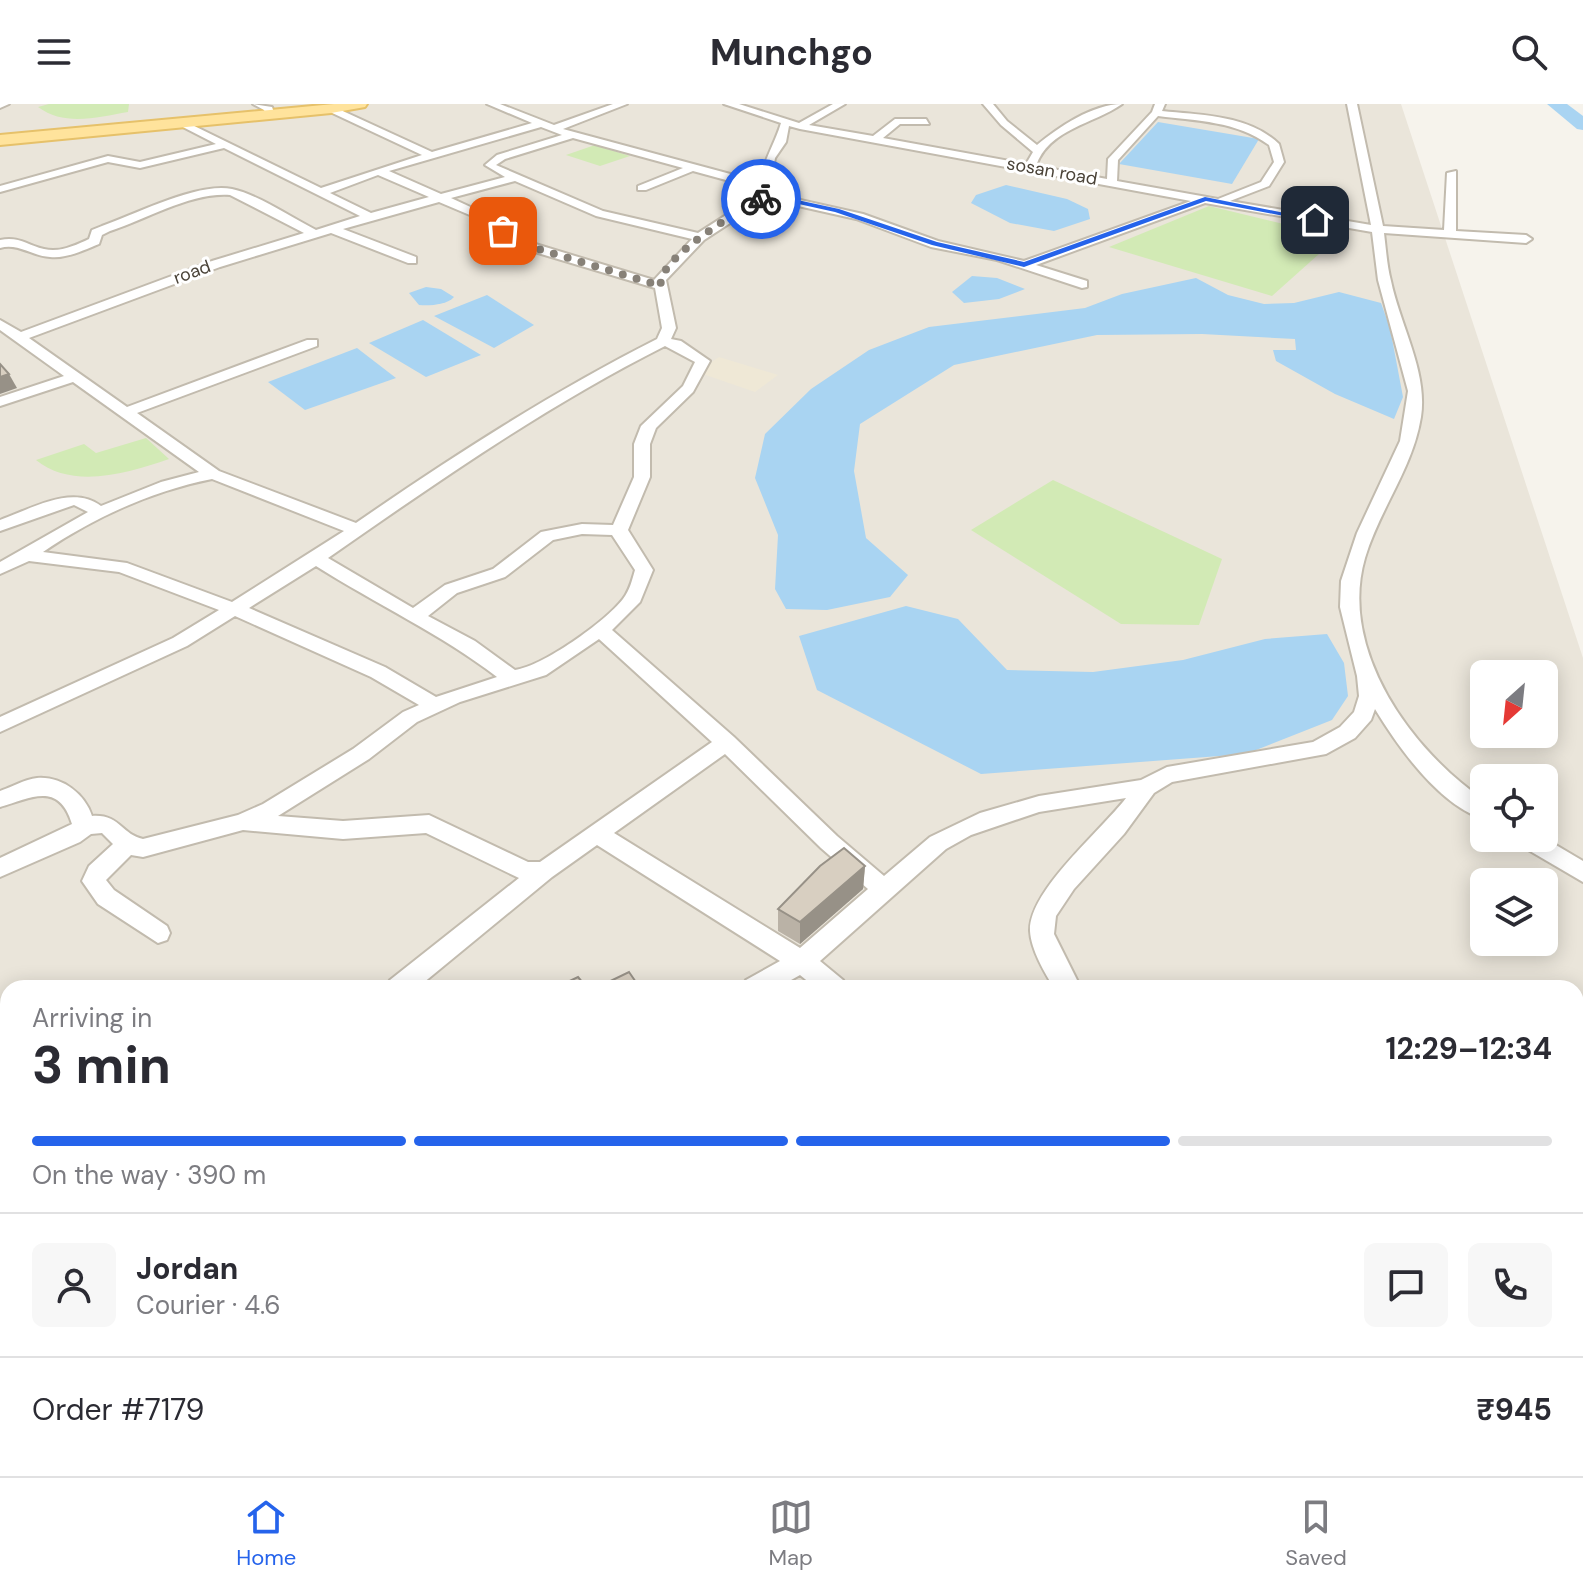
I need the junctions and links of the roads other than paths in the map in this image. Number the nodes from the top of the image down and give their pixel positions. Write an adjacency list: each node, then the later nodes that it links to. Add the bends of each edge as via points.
1 (360, 104): 11 (main road)
2 (492, 104): 16 (street)
3 (622, 104): 18 (street)
4 (729, 104): 13 (street, sosan road)
5 (840, 104): 17 (street)
6 (988, 104): 24 (street)
7 (1117, 104): 24 (street)
8 (1218, 104): 14 (street)
9 (1352, 104): 40 (street)
10 (264, 109): 11 (main road); 15 (main road)
11 (331, 109): 25 (street)
12 (1158, 109): 14 (street); 31 (street, via 1113,159)
13 (784, 119): 17 (street, sosan road); 34 (street, via 781,142 769,158)
14 (1203, 119): 37 (street, via 1267,137 1279,162 1265,184)
15 (182, 123): 22 (main road); 23 (street)
16 (540, 124): 18 (street); 25 (street)
17 (800, 126): 21 (street, sosan road)
18 (553, 129): 20 (street)
19 (924, 130): 21 (street, sosan road); 21 (street, via 898,121); 26 (street, sosan road)
20 (572, 135): 27 (street); 30 (street, via 490,165)
21 (876, 139)
22 (0, 140)
23 (227, 144): 33 (street, via 140,165 108,159); 35 (street)
24 (1037, 150): 26 (street)
25 (432, 156): 28 (street)
26 (1030, 168): 31 (street, sosan road)
27 (689, 169): 32 (street); 34 (street)
28 (379, 171): 35 (street); 36 (street)
29 (1452, 173): 42 (street)
30 (516, 177): 36 (street, road); 43 (street, via 600,214)
31 (1112, 182): 37 (street, sosan road)
32 (642, 188)
33 (0, 189)
34 (765, 191): 43 (street); 47 (street, via 935,244)
35 (322, 192): 38 (street)
36 (444, 198): 38 (street, road); 49 (street, via 494,223 515,242)
37 (1212, 201): 40 (street, sosan road); 47 (street)
38 (370, 217): 39 (street, road)
39 (333, 229): 41 (street, road); 46 (street)
40 (1378, 229): 42 (street, sosan road); 70 (street, via 1384,280 1416,406 1410,438 1350,580 1348,606)
41 (315, 234): 45 (street, via 232,192 220,191 105,228 96,233 95,241 55,253 21,242); 51 (street, road, via 183,275)
42 (1450, 235): 44 (street, sosan road)
43 (700, 237): 49 (street, via 662,275)
44 (1526, 239)
45 (0, 244)
46 (412, 260)
47 (1024, 265): 48 (street)
48 (1082, 284)
49 (661, 286): 52 (street, via 669,328)
50 (0, 324): 51 (street)
51 (18, 338): 54 (street)
52 (663, 341): 60 (street, via 590,378); 61 (street, via 703,361 702,366 693,383 644,435 642,477)
53 (312, 343): 56 (street)
54 (78, 376): 55 (street); 56 (street)
55 (0, 402)
56 (127, 412): 57 (street)
57 (213, 474): 58 (street, via 177,481); 60 (street)
58 (101, 514): 59 (street, via 73,500); 63 (street)
59 (0, 526)
60 (356, 529): 64 (street)
61 (619, 530): 67 (street, via 582,529 547,536 499,573 451,589); 68 (street, via 644,570 633,601)
62 (0, 547): 63 (street)
63 (26, 555): 65 (street); 66 (street, via 121,567)
64 (316, 558): 66 (street); 67 (street)
65 (0, 569)
66 (233, 610): 71 (street, via 378,672); 72 (street, via 155,654)
67 (414, 617): 69 (street)
68 (600, 630): 69 (street, via 539,670); 73 (street)
69 (517, 678): 71 (street)
70 (1370, 683): 74 (street, via 1362,719 1340,740 1291,756 1167,775); 76 (street, via 1416,755)
71 (435, 705): 77 (street, via 297,794)
72 (0, 725)
73 (727, 742): 79 (street); 85 (street)
74 (1146, 787): 85 (street, via 985,817 938,843); 91 (street, via 1044,914 1042,934)
75 (0, 799): 78 (street, via 38,786 59,789 79,810)
76 (1470, 801)
77 (243, 822): 80 (street, via 143,848); 83 (street, via 343,830 429,824 525,871)
78 (84, 827): 80 (street, via 101,822 112,826); 82 (street)
79 (596, 833): 83 (street); 87 (street)
80 (127, 845): 86 (street, via 94,881 106,897)
81 (1549, 852): 84 (street)
82 (0, 868)
83 (544, 871): 88 (street)
84 (1583, 873)
85 (886, 891): 87 (street)
86 (158, 933)
87 (802, 961): 89 (street); 90 (street)
88 (409, 980)
89 (769, 980)
90 (825, 980)
91 (1063, 980)

